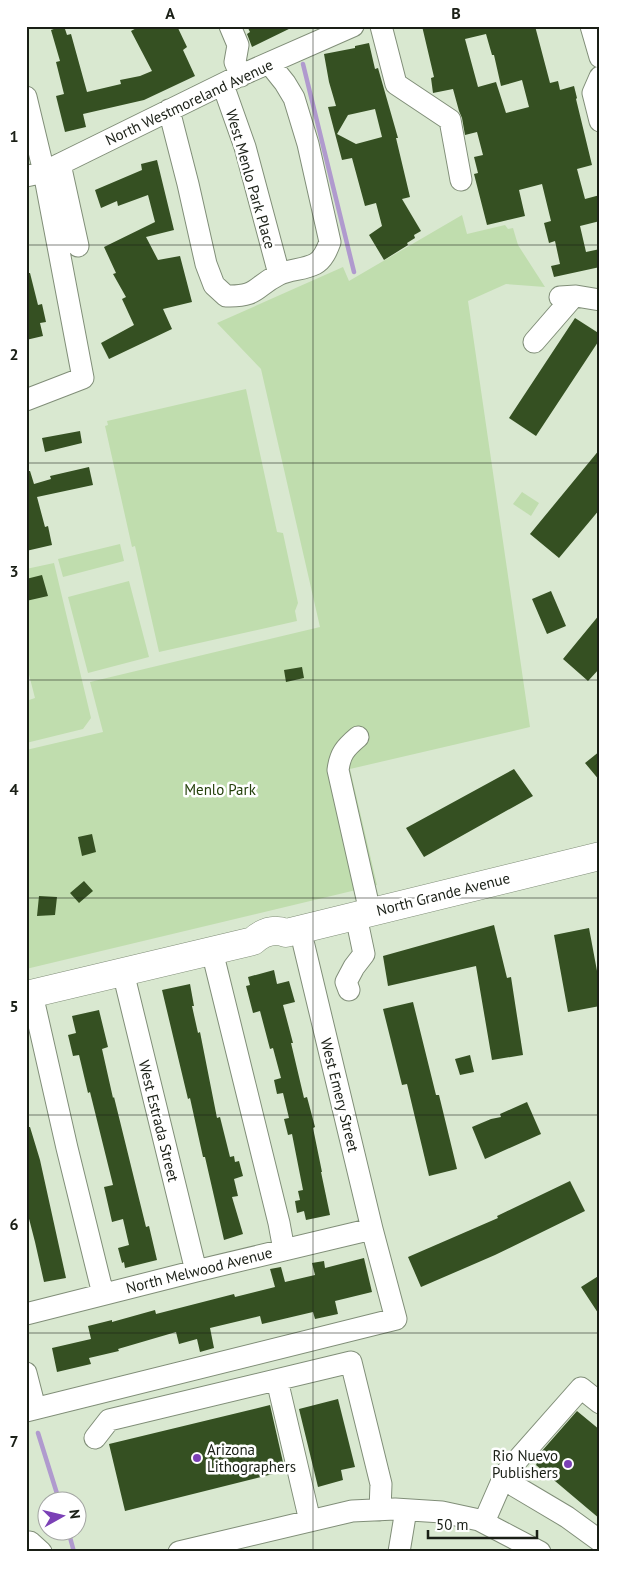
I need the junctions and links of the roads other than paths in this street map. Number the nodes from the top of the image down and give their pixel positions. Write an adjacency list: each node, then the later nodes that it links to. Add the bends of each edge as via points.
1 (230, 26): 8 (street, West Menlo Park Place, via 238,44)
2 (353, 26): 6 (street, North Westmoreland Avenue)
3 (381, 26): 13 (street, via 396,84 450,120)
4 (591, 26): 5 (street)
5 (600, 57)
6 (269, 63): 8 (street, North Westmoreland Avenue); 15 (street, via 294,98 330,242 326,253 316,264)
7 (600, 78): 11 (street, via 593,93)
8 (232, 80): 10 (street, North Westmoreland Avenue); 15 (street, West Menlo Park Place, via 245,147)
9 (26, 97): 12 (street)
10 (169, 110): 12 (street, North Westmoreland Avenue); 15 (street, via 206,264 214,285 226,296 241,296 254,293)
11 (600, 121)
12 (43, 171): 14 (street); 18 (street, via 83,378)
13 (461, 180)
14 (78, 246)
15 (279, 274)
16 (600, 300): 17 (street, via 564,297)
17 (534, 342)
18 (26, 400)
19 (358, 737): 21 (street, via 339,758 338,770)
20 (600, 856): 21 (main road, North Grande Avenue)
21 (363, 914): 22 (main road, North Grande Avenue); 25 (street, via 364,954 346,982)
22 (293, 931): 23 (main road, North Grande Avenue, via 260,934 253,941); 27 (street, West Emery Street)
23 (212, 950): 24 (main road, North Grande Avenue); 28 (street)
24 (123, 972): 26 (main road, North Grande Avenue); 29 (street, West Estrada Street)
25 (349, 990)
26 (29, 995): 30 (street)
27 (372, 1229): 28 (street, North Melwood Avenue); 35 (street, West Emery Street, via 396,1319)
28 (284, 1250): 29 (street, North Melwood Avenue)
29 (196, 1271): 30 (street, North Melwood Avenue)
30 (103, 1294): 31 (street, North Melwood Avenue)
31 (26, 1314)
32 (26, 1373): 35 (street)
33 (277, 1380): 36 (street, via 109,1420); 38 (street, via 352,1362 381,1484); 40 (street)
34 (600, 1403): 37 (street, via 581,1388)
35 (31, 1409)
36 (95, 1438)
37 (503, 1479): 41 (street); 42 (street)
38 (380, 1510): 39 (street); 40 (street, via 352,1510)
39 (406, 1510): 41 (street, via 442,1512); 46 (street)
40 (310, 1521): 45 (street)
41 (484, 1522): 47 (street)
42 (600, 1541)
43 (26, 1542): 44 (street)
44 (41, 1552)
45 (178, 1552)
46 (399, 1552)
47 (540, 1552)

